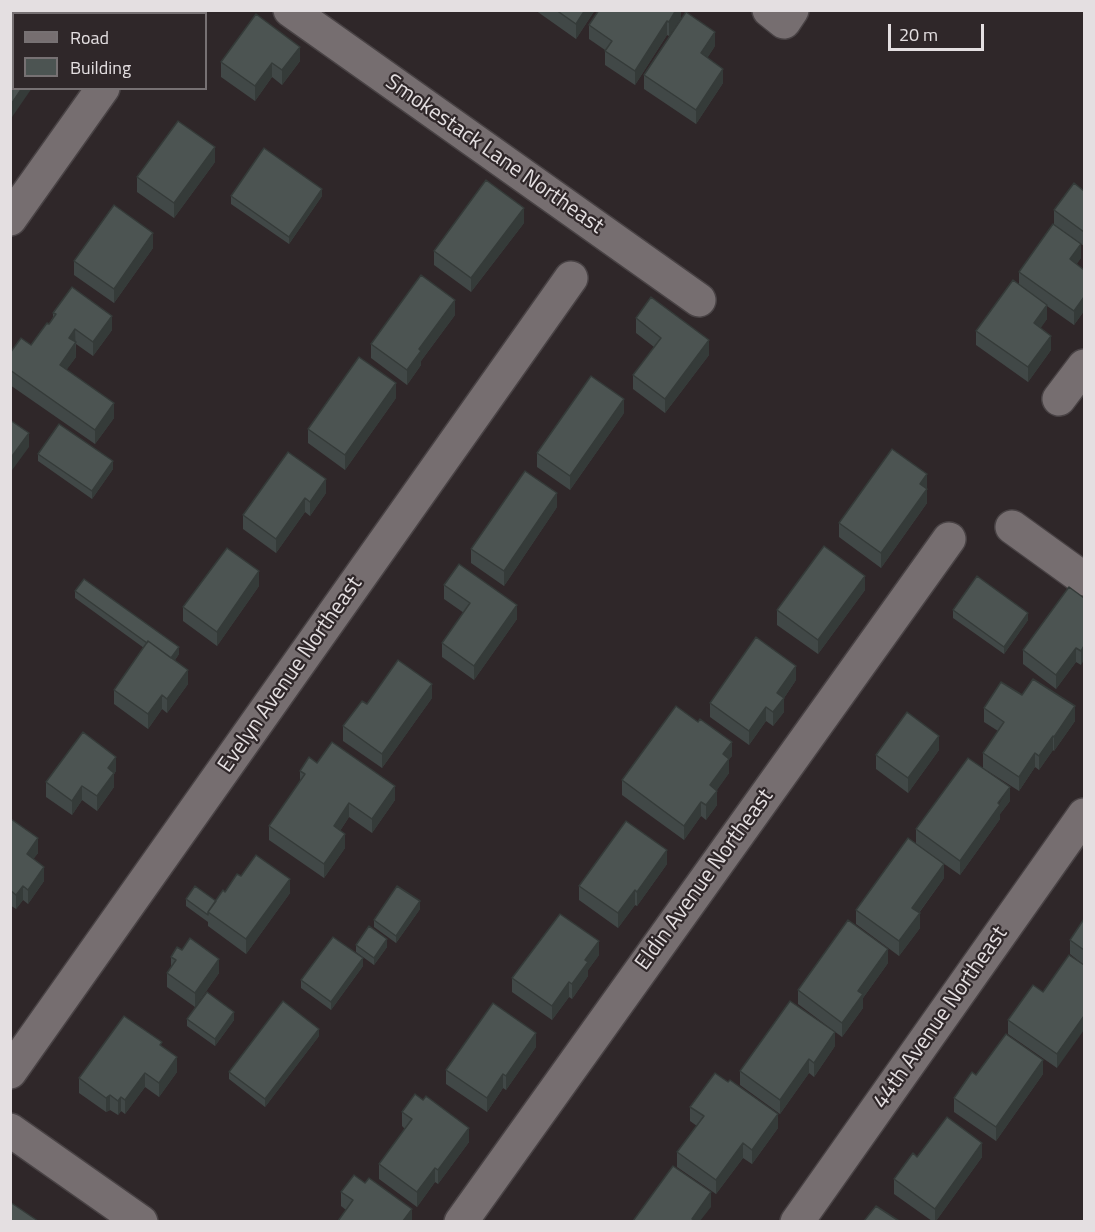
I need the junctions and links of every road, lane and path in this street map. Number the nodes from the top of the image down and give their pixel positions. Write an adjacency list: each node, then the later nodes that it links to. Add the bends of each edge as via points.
1 (290, 10): 5 (street, Smokestack Lane Northeast)
2 (102, 90): 3 (street)
3 (10, 219)
4 (571, 278): 12 (street, Evelyn Avenue Northeast)
5 (699, 300)
6 (1084, 366): 7 (street)
7 (1059, 399)
8 (1012, 527): 10 (street)
9 (950, 539): 15 (street, Eldin Avenue Northeast)
10 (1084, 579)
11 (1084, 815): 16 (street, 44th Avenue Northeast)
12 (10, 1072)
13 (10, 1130): 14 (street)
14 (141, 1221)
15 (461, 1221)
16 (796, 1221)

